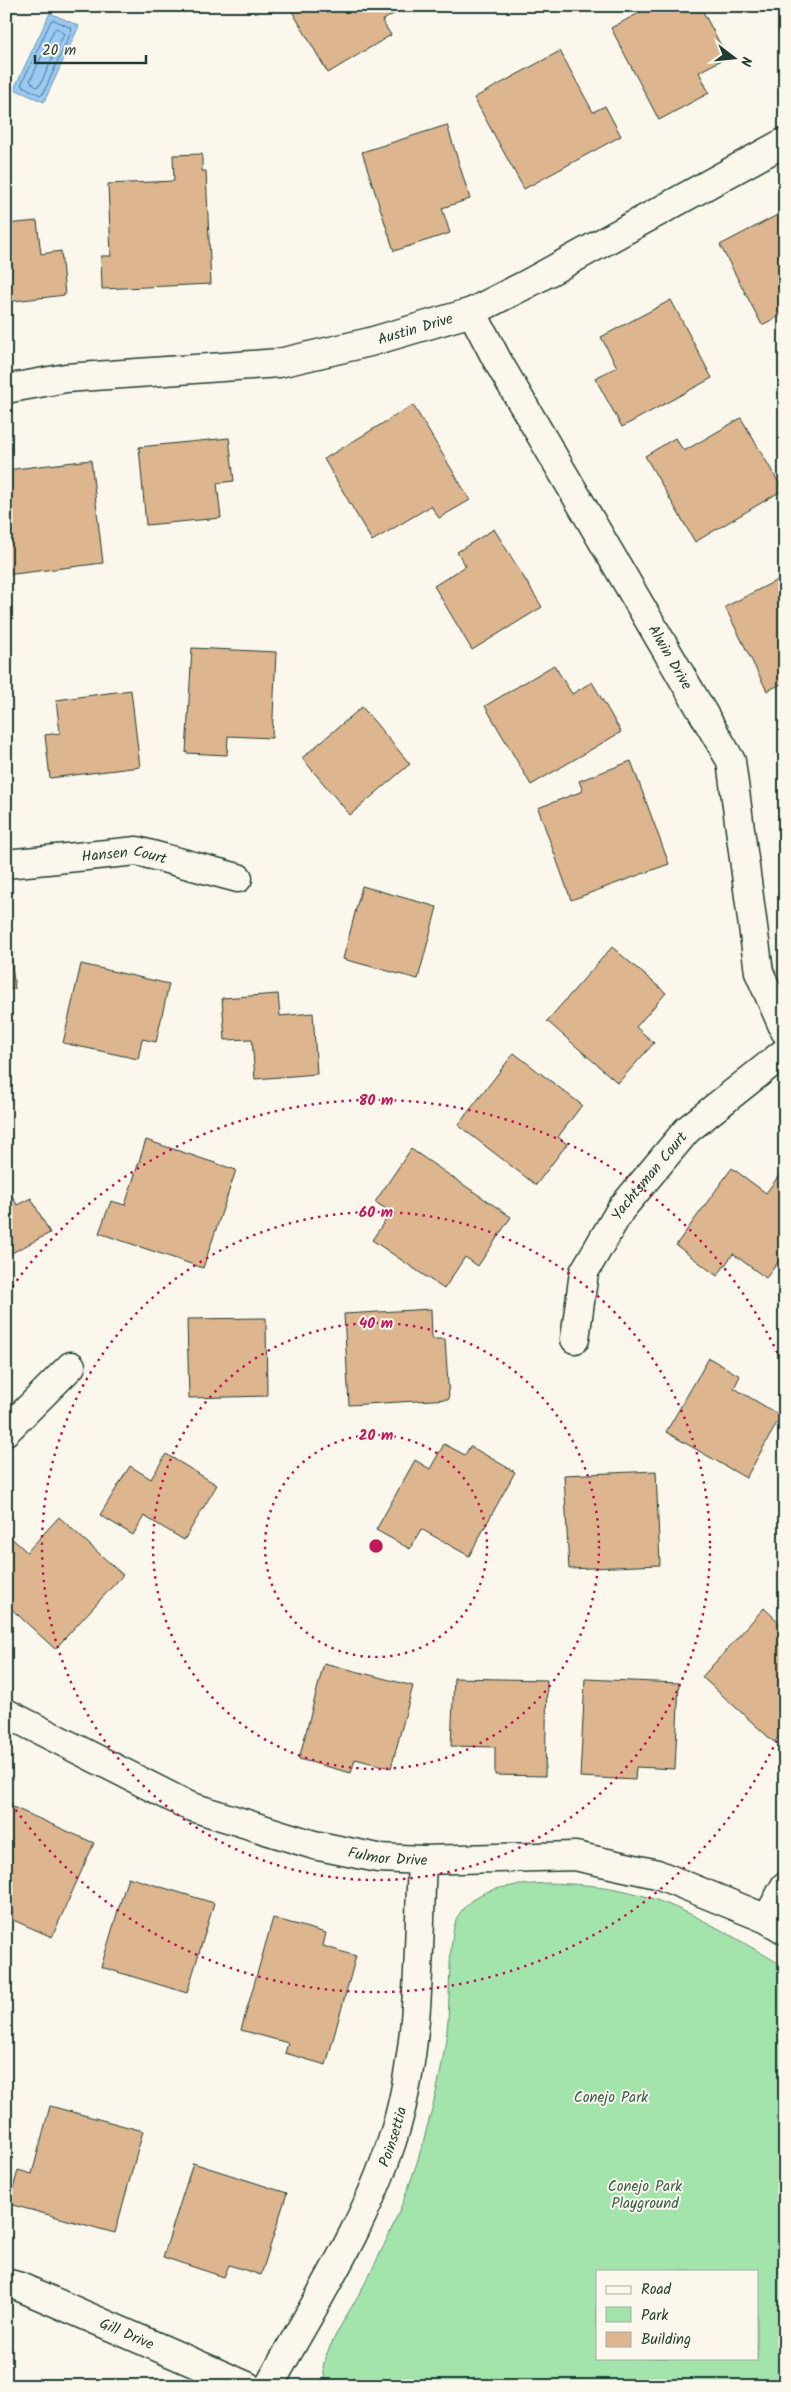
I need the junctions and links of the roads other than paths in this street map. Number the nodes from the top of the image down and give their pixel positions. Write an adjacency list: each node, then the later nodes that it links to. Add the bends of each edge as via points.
1 (785, 142): 2 (street, Austin Drive)
2 (472, 312): 3 (street, Austin Drive, via 370,342 279,363 66,378); 6 (street, Alwin Drive, via 731,760 759,972)
3 (6, 389)
4 (6, 864): 5 (street, Hansen Court, via 137,851)
5 (238, 878)
6 (785, 1031)
7 (785, 1052): 8 (street, Yachtsman Court, via 686,1130 621,1209 584,1272)
8 (575, 1340)
9 (71, 1366): 10 (street)
10 (6, 1430)
11 (6, 1713): 12 (street, Fulmor Drive, via 189,1806 314,1845 378,1858)
12 (422, 1860): 14 (street, Fulmor Drive, via 575,1856 656,1874); 17 (street, Poinsettia, via 414,2039 396,2128 361,2221)
13 (785, 1886): 14 (street)
14 (776, 1924)
15 (6, 2283): 16 (street, Gill Drive)
16 (247, 2386)
17 (269, 2386)

